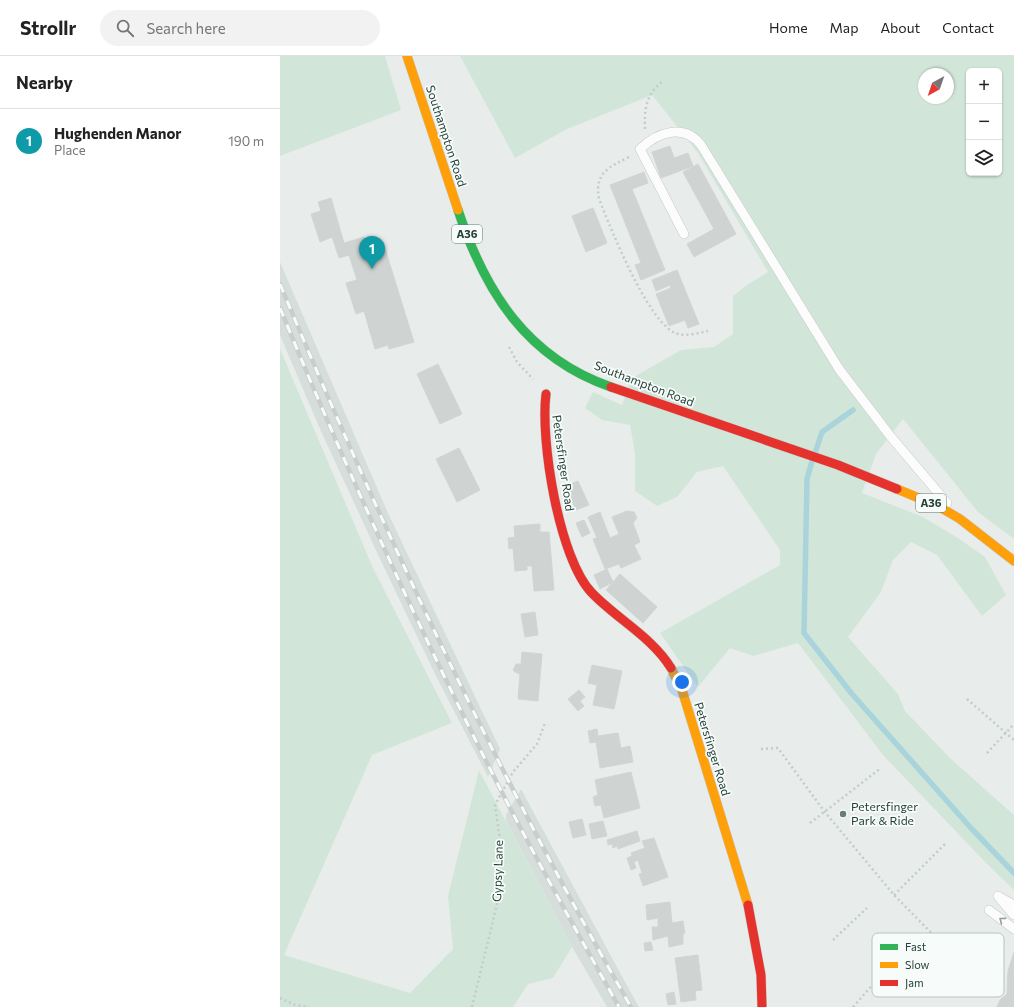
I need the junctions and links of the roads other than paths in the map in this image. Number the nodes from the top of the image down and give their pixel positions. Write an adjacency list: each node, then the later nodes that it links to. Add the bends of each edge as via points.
1 (407, 56): 4 (main road, Southampton Road / A36, via 463,225 487,279 509,314 532,341 559,362 603,384 838,465 921,499)
2 (684, 234): 4 (lane, via 640,149 650,140 682,132 695,138 839,369)
3 (546, 394): 10 (main road, Petersfinger Road, via 544,410 556,510 568,548 590,591 669,663 682,690 750,912 761,975)
4 (960, 520): 5 (main road, Southampton Road / A36)
5 (1014, 561)
6 (1014, 905): 8 (lane, via 998,896)
7 (989, 910): 9 (lane, one-way to 7)
8 (1014, 915)
9 (1014, 929)
10 (762, 1007)

